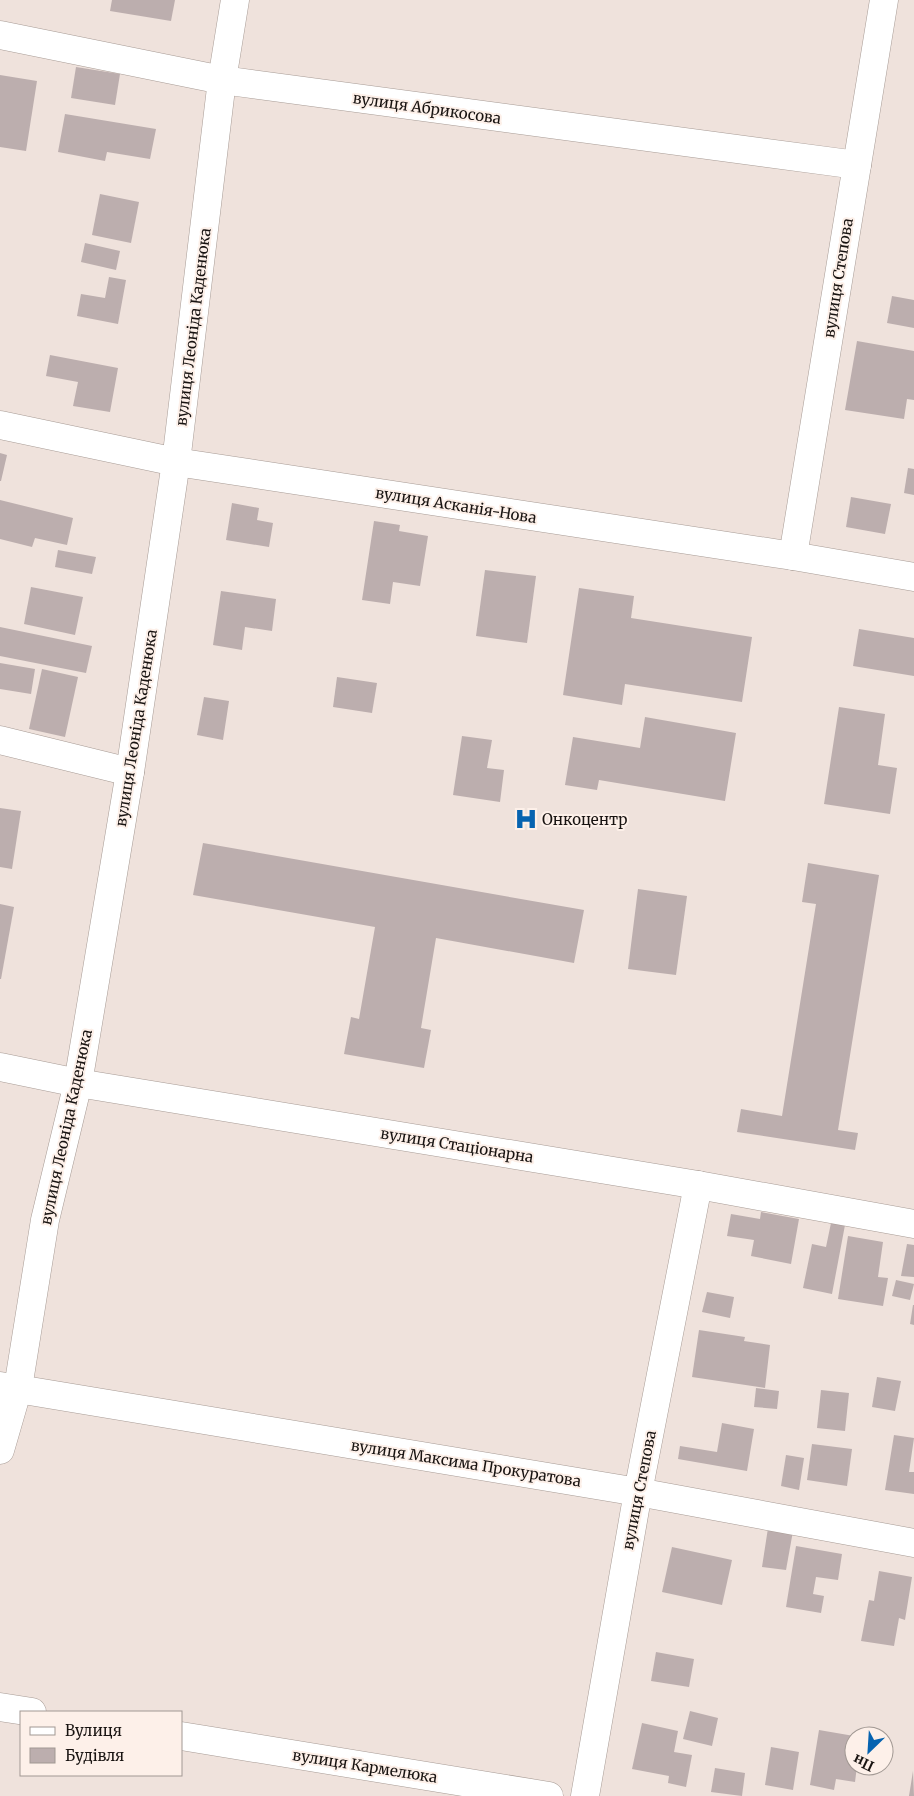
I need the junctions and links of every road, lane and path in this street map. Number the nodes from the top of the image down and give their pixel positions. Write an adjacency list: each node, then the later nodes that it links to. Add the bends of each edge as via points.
1 (235, 0): 4 (street, вулиця Леоніда Каденюка)
2 (884, 0): 5 (street, вулиця Степова)
3 (0, 35): 4 (street, вулиця Абрикосова)
4 (222, 80): 5 (street, вулиця Абрикосова); 7 (street, вулиця Леоніда Каденюка)
5 (857, 166): 8 (street, вулиця Степова)
6 (0, 426): 7 (street, вулиця Асканія-Нова)
7 (176, 462): 8 (street, вулиця Асканія-Нова); 11 (street, вулиця Леоніда Каденюка)
8 (793, 556): 9 (street, вулиця Асканія-Нова)
9 (914, 577)
10 (0, 740): 11 (street)
11 (130, 772): 13 (street, вулиця Леоніда Каденюка)
12 (0, 1067): 13 (street, вулиця Стаціонарна)
13 (78, 1083): 14 (street, вулиця Стаціонарна); 16 (street, вулиця Леоніда Каденюка)
14 (698, 1185): 15 (street, вулиця Стаціонарна); 18 (street, вулиця Степова)
15 (914, 1224)
16 (9, 1387): 17 (street, вулиця Леоніда Каденюка); 18 (street, вулиця Максима Прокуратова)
17 (0, 1450)
18 (638, 1492): 19 (street, вулиця Максима Прокуратова); 24 (street, вулиця Степова)
19 (914, 1543)
20 (0, 1707): 21 (street)
21 (26, 1711)
22 (182, 1736): 23 (street, вулиця Кармелюка)
23 (549, 1796)
24 (585, 1796)

